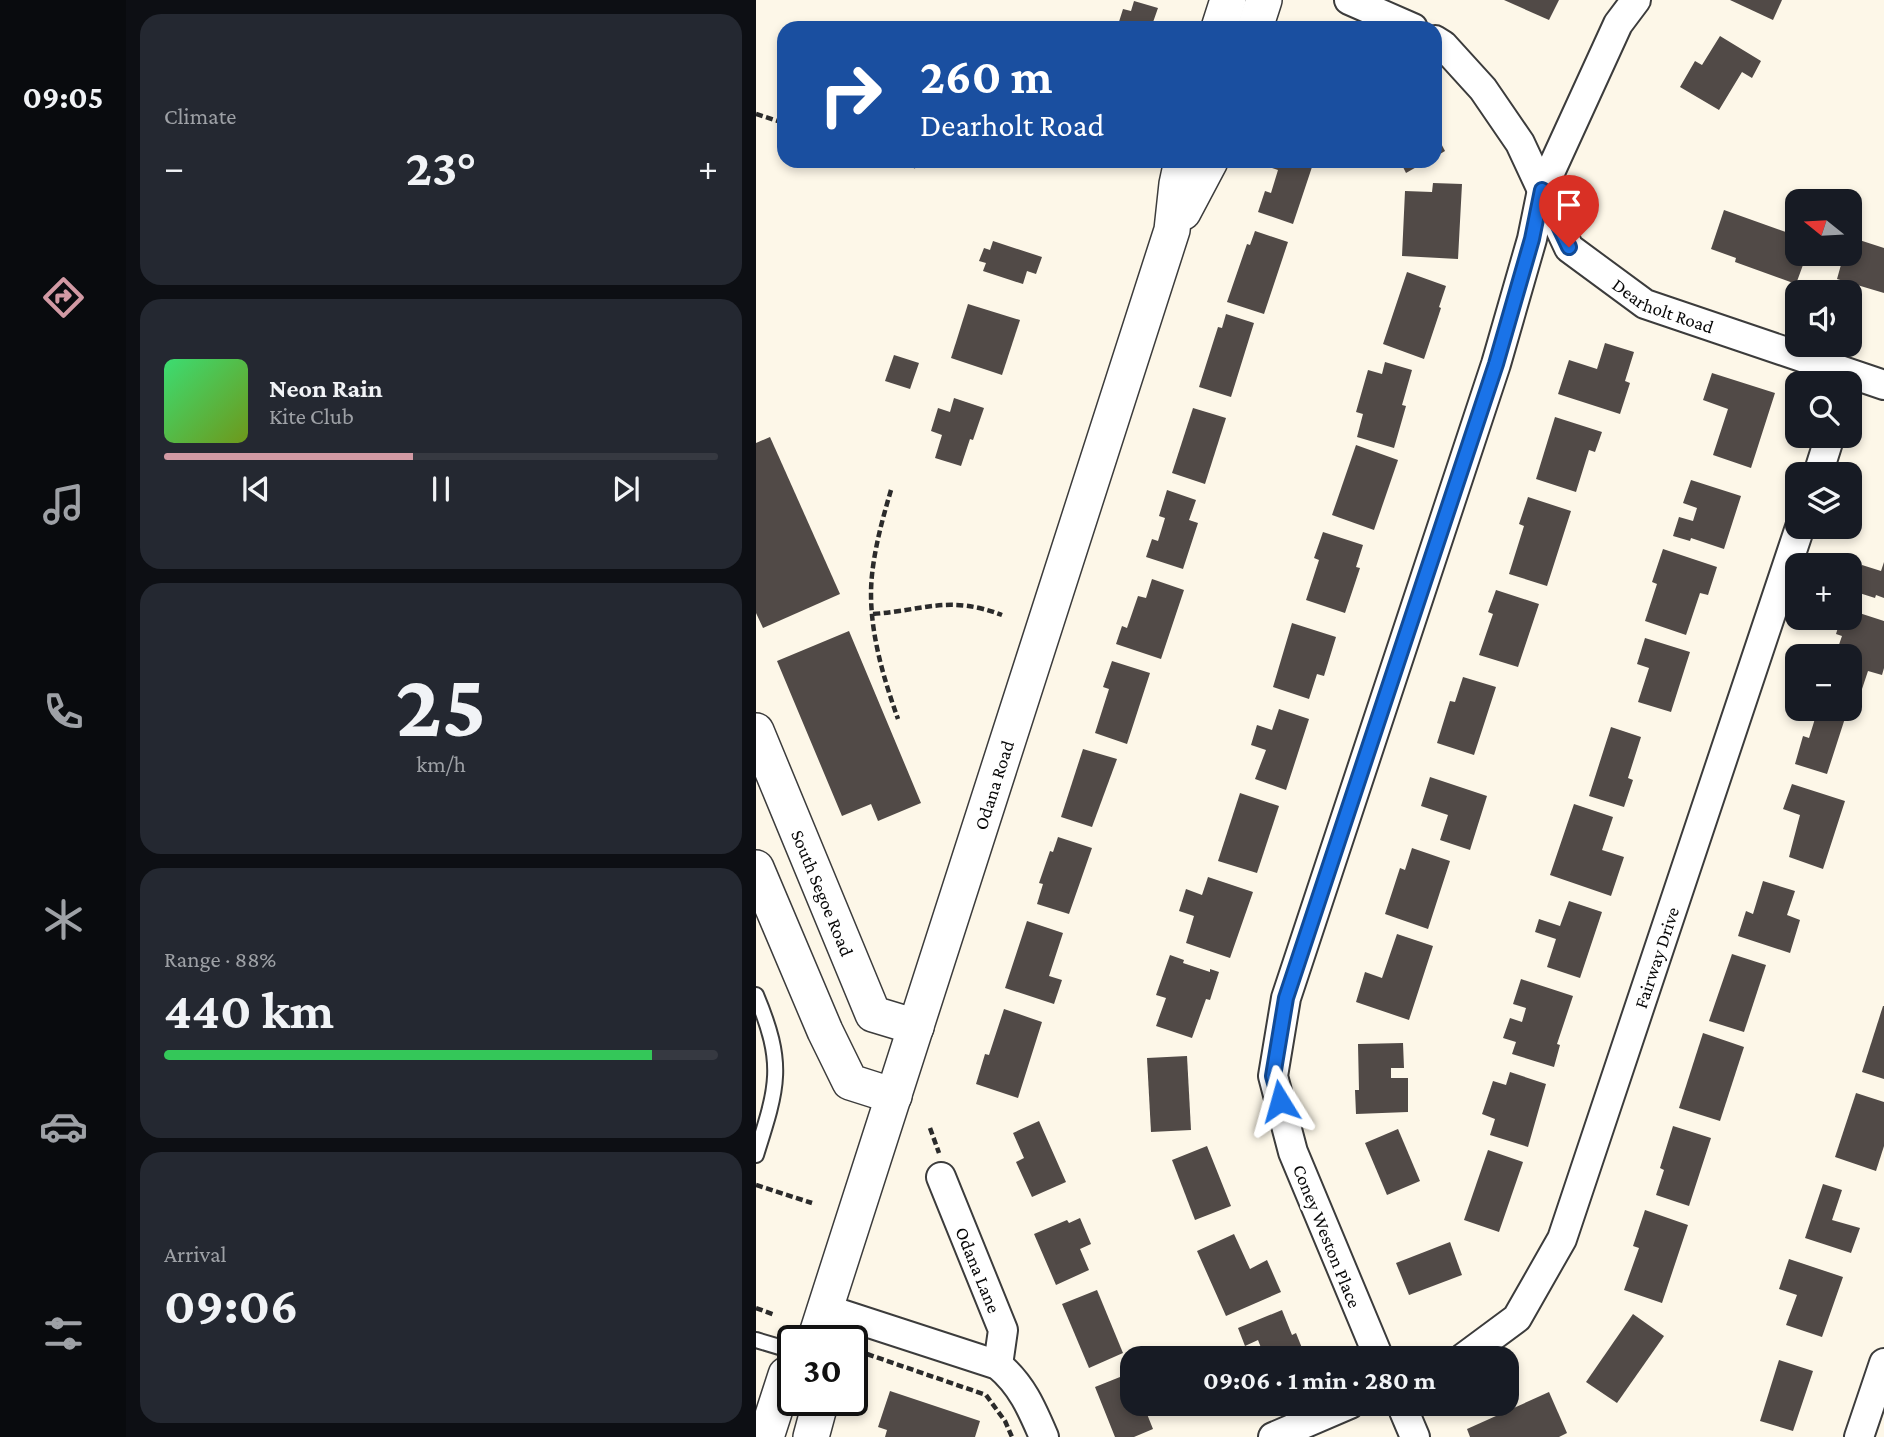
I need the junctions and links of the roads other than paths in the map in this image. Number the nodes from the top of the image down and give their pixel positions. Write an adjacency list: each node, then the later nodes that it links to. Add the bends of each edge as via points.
1 (1228, 0): 5 (street)
2 (1265, 0): 6 (street)
3 (1349, 0): 7 (street)
4 (1636, 0): 11 (street, Coney Weston Place, via 1618,24)
5 (1221, 21)
6 (1258, 21)
7 (1397, 21)
8 (1442, 44): 11 (street, Dearholt Road, via 1483,89 1520,143)
9 (1180, 168): 12 (street, Odana Road)
10 (1207, 168): 12 (street, Odana Road)
11 (1542, 190): 13 (street, Dearholt Road, via 1569,247 1645,304); 27 (street, Coney Weston Place, via 1496,364 1286,998 1273,1076 1293,1152)
12 (1172, 230): 20 (street, Odana Road)
13 (1831, 371)
14 (1862, 380): 15 (street, Dearholt Road)
15 (1884, 385)
16 (1796, 539): 28 (street, Fairway Drive, via 1563,1239 1517,1318)
17 (756, 731): 20 (street, South Segoe Road, via 873,1014)
18 (756, 868): 21 (street, via 850,1082)
19 (756, 995): 22 (lane, via 776,1060 771,1107)
20 (916, 1027): 21 (street, Odana Road)
21 (894, 1096): 24 (street, Odana Road)
22 (756, 1155)
23 (941, 1177): 31 (street, Odana Lane, via 1003,1330)
24 (821, 1325)
25 (868, 1336): 31 (street)
26 (756, 1340): 29 (lane)
27 (1372, 1346)
28 (1479, 1346)
29 (777, 1347)
30 (1884, 1363): 41 (street)
31 (998, 1365): 38 (street, via 1027,1398)
32 (777, 1403): 36 (street)
33 (817, 1416): 37 (street)
34 (1322, 1416): 39 (street)
35 (1406, 1416): 40 (street)
36 (766, 1437)
37 (811, 1437)
38 (1044, 1437)
39 (1273, 1437)
40 (1415, 1437)
41 (1859, 1437)

